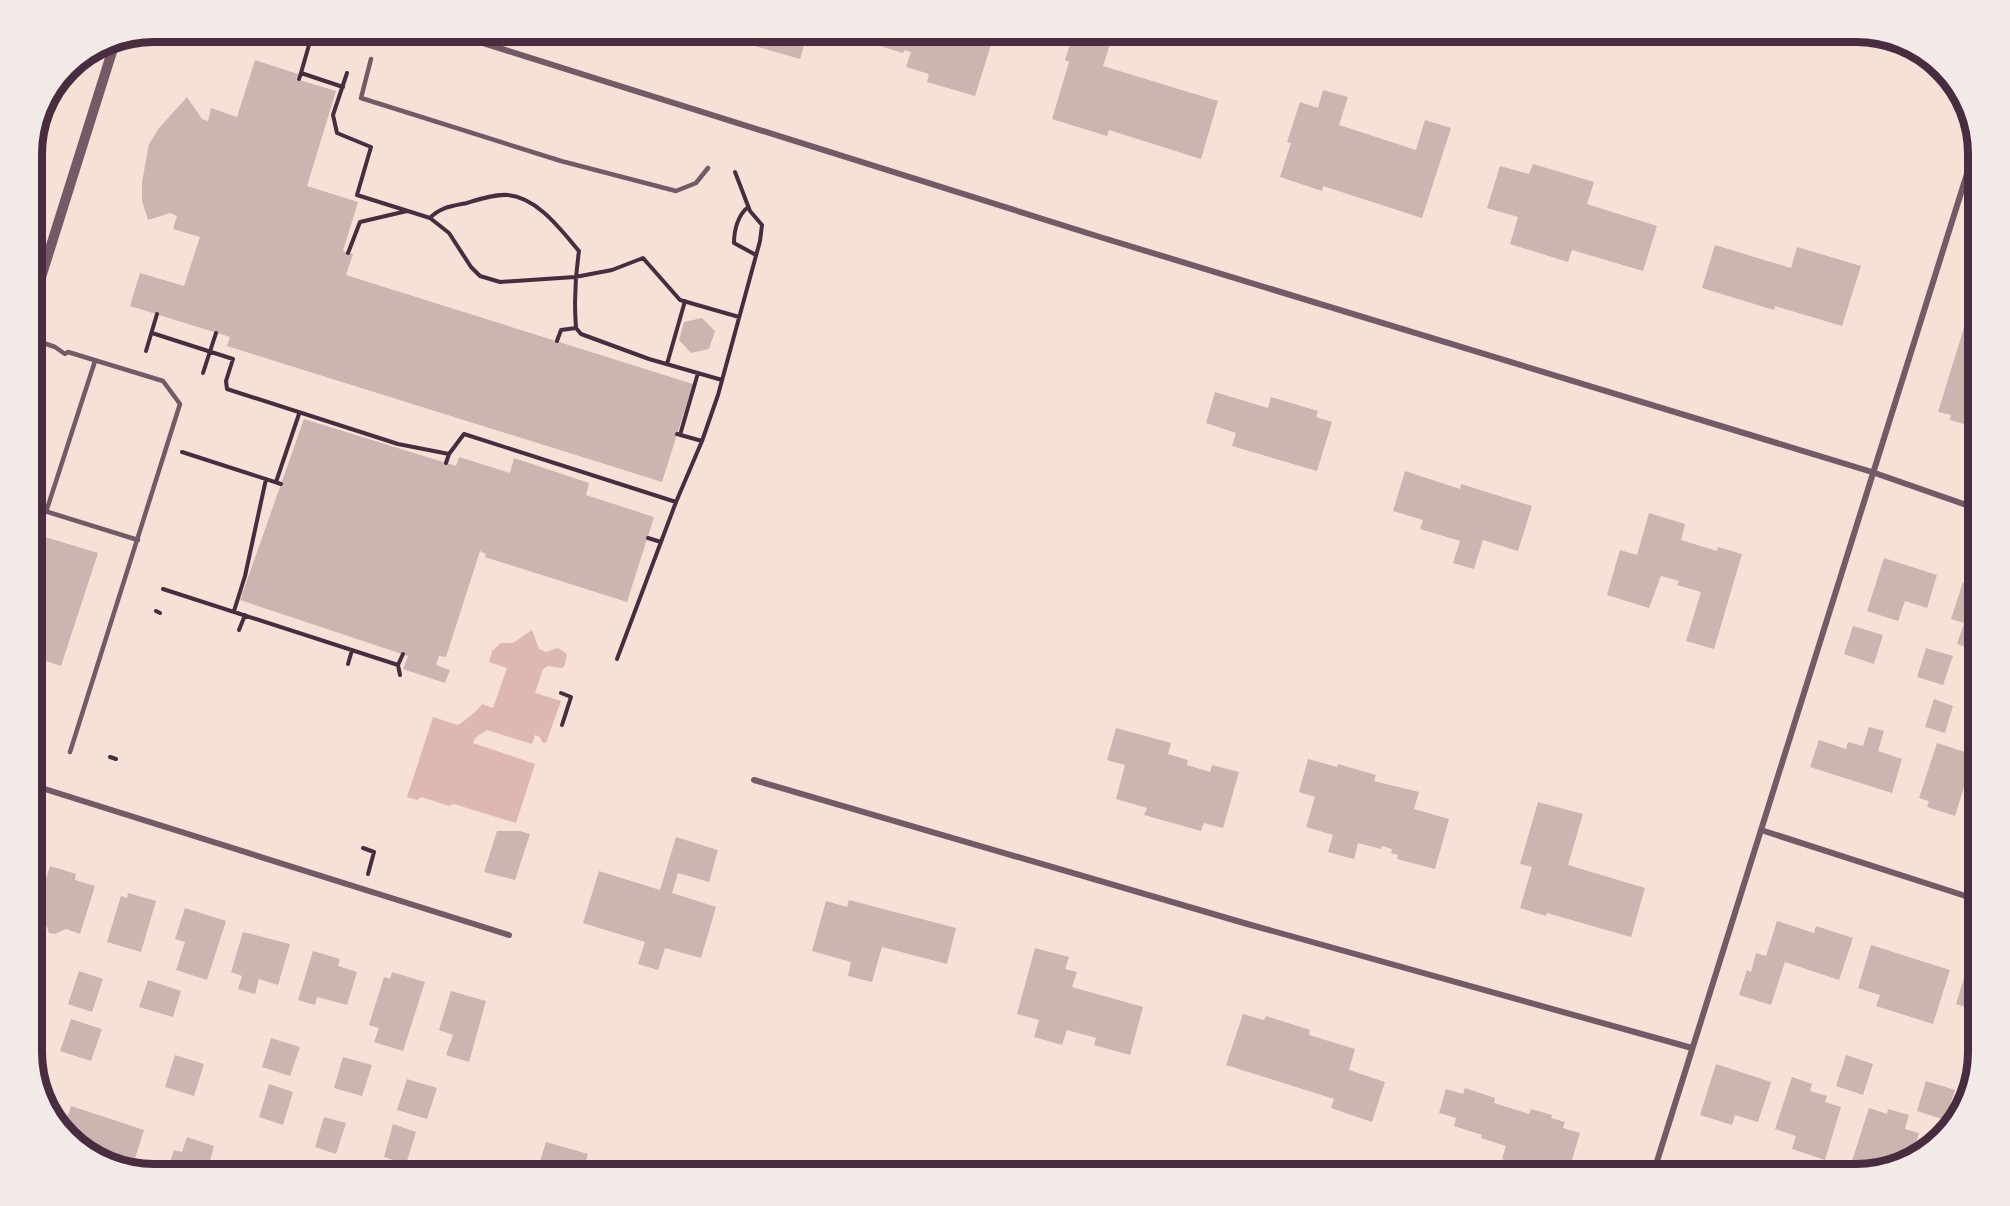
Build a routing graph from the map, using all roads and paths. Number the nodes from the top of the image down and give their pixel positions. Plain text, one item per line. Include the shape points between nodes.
1 (310, 42) edge
2 (480, 42) edge
3 (112, 51) edge
4 (371, 59) dead end
5 (348, 70) dead end
6 (301, 73) junction
7 (299, 79) dead end
8 (343, 87) junction
9 (708, 168) dead end
10 (1968, 170) edge
11 (735, 172) dead end
12 (748, 207) junction
13 (407, 211) junction
14 (430, 219) junction
15 (348, 253) dead end
16 (756, 255) junction
17 (42, 274) edge
18 (575, 277) junction
19 (685, 301) junction
20 (157, 314) dead end
21 (739, 317) junction
22 (576, 328) junction
23 (152, 333) junction
24 (216, 333) dead end
25 (557, 341) dead end
26 (42, 342) edge
27 (146, 351) dead end
28 (210, 351) junction
29 (94, 361) junction
30 (667, 364) junction
31 (203, 373) dead end
32 (698, 373) junction
33 (722, 380) junction
34 (299, 414) junction
35 (702, 441) junction
36 (185, 453) dead end
37 (449, 454) junction
38 (446, 463) dead end
39 (1872, 472) junction
40 (266, 479) junction
41 (676, 502) junction
42 (1968, 505) edge
43 (42, 511) edge
44 (46, 512) junction
45 (648, 538) dead end
46 (138, 540) junction
47 (661, 542) junction
48 (163, 589) dead end
49 (234, 611) junction
50 (245, 615) junction
51 (239, 630) dead end
52 (352, 650) junction
53 (403, 654) dead end
54 (617, 659) dead end
55 (348, 664) dead end
56 (398, 665) junction
57 (400, 675) dead end
58 (561, 693) dead end
59 (562, 725) dead end
60 (70, 752) dead end
61 (110, 758) dead end
62 (116, 759) dead end
63 (754, 780) dead end
64 (42, 788) edge
65 (1761, 830) junction
66 (363, 848) dead end
67 (364, 889) junction
68 (1968, 897) edge
69 (509, 936) dead end
70 (1692, 1048) junction
71 (1656, 1164) edge

1 - 6 path
2 - 39 street via 1100,237
3 - 17 street
4 - 9 lane via 361,98 676,191 696,183
5 - 8 path
6 - 7 path
6 - 8 path
8 - 13 path via 333,115 337,133 370,147 357,195
10 - 39 street
11 - 12 path
12 - 16 path via 762,225
12 - 16 path via 741,212 734,243
13 - 14 path
13 - 15 path via 360,222
14 - 18 path via 449,233 480,276 500,282
14 - 18 path via 438,210 487,198 507,195 526,200 542,210 579,251
16 - 21 path
18 - 19 path via 612,270 643,258
18 - 22 path
19 - 21 path
19 - 30 path
20 - 23 path
21 - 33 path
22 - 25 path via 561,330
22 - 30 path via 581,334
23 - 27 path
23 - 28 path
24 - 28 path
26 - 29 lane via 65,354
28 - 31 path
28 - 34 path via 233,359 227,389
29 - 44 lane
29 - 46 lane via 163,381 180,404
30 - 32 path
32 - 33 path
32 - 35 path via 679,434
33 - 35 path
34 - 37 path via 398,444
34 - 40 path via 279,483
35 - 41 path
36 - 40 path
37 - 38 path
37 - 41 path via 464,434
39 - 42 street
39 - 65 street
40 - 49 path
41 - 47 path
43 - 44 lane
44 - 46 lane
45 - 47 path
46 - 60 lane
47 - 54 path
48 - 49 path
49 - 50 path
50 - 51 path
50 - 52 path
52 - 55 path
52 - 56 path
53 - 56 path
56 - 57 path
58 - 59 path via 571,697
61 - 62 path
63 - 70 street
64 - 67 street
65 - 68 street
65 - 70 street
66 - 67 path via 375,852
67 - 69 street
70 - 71 street

